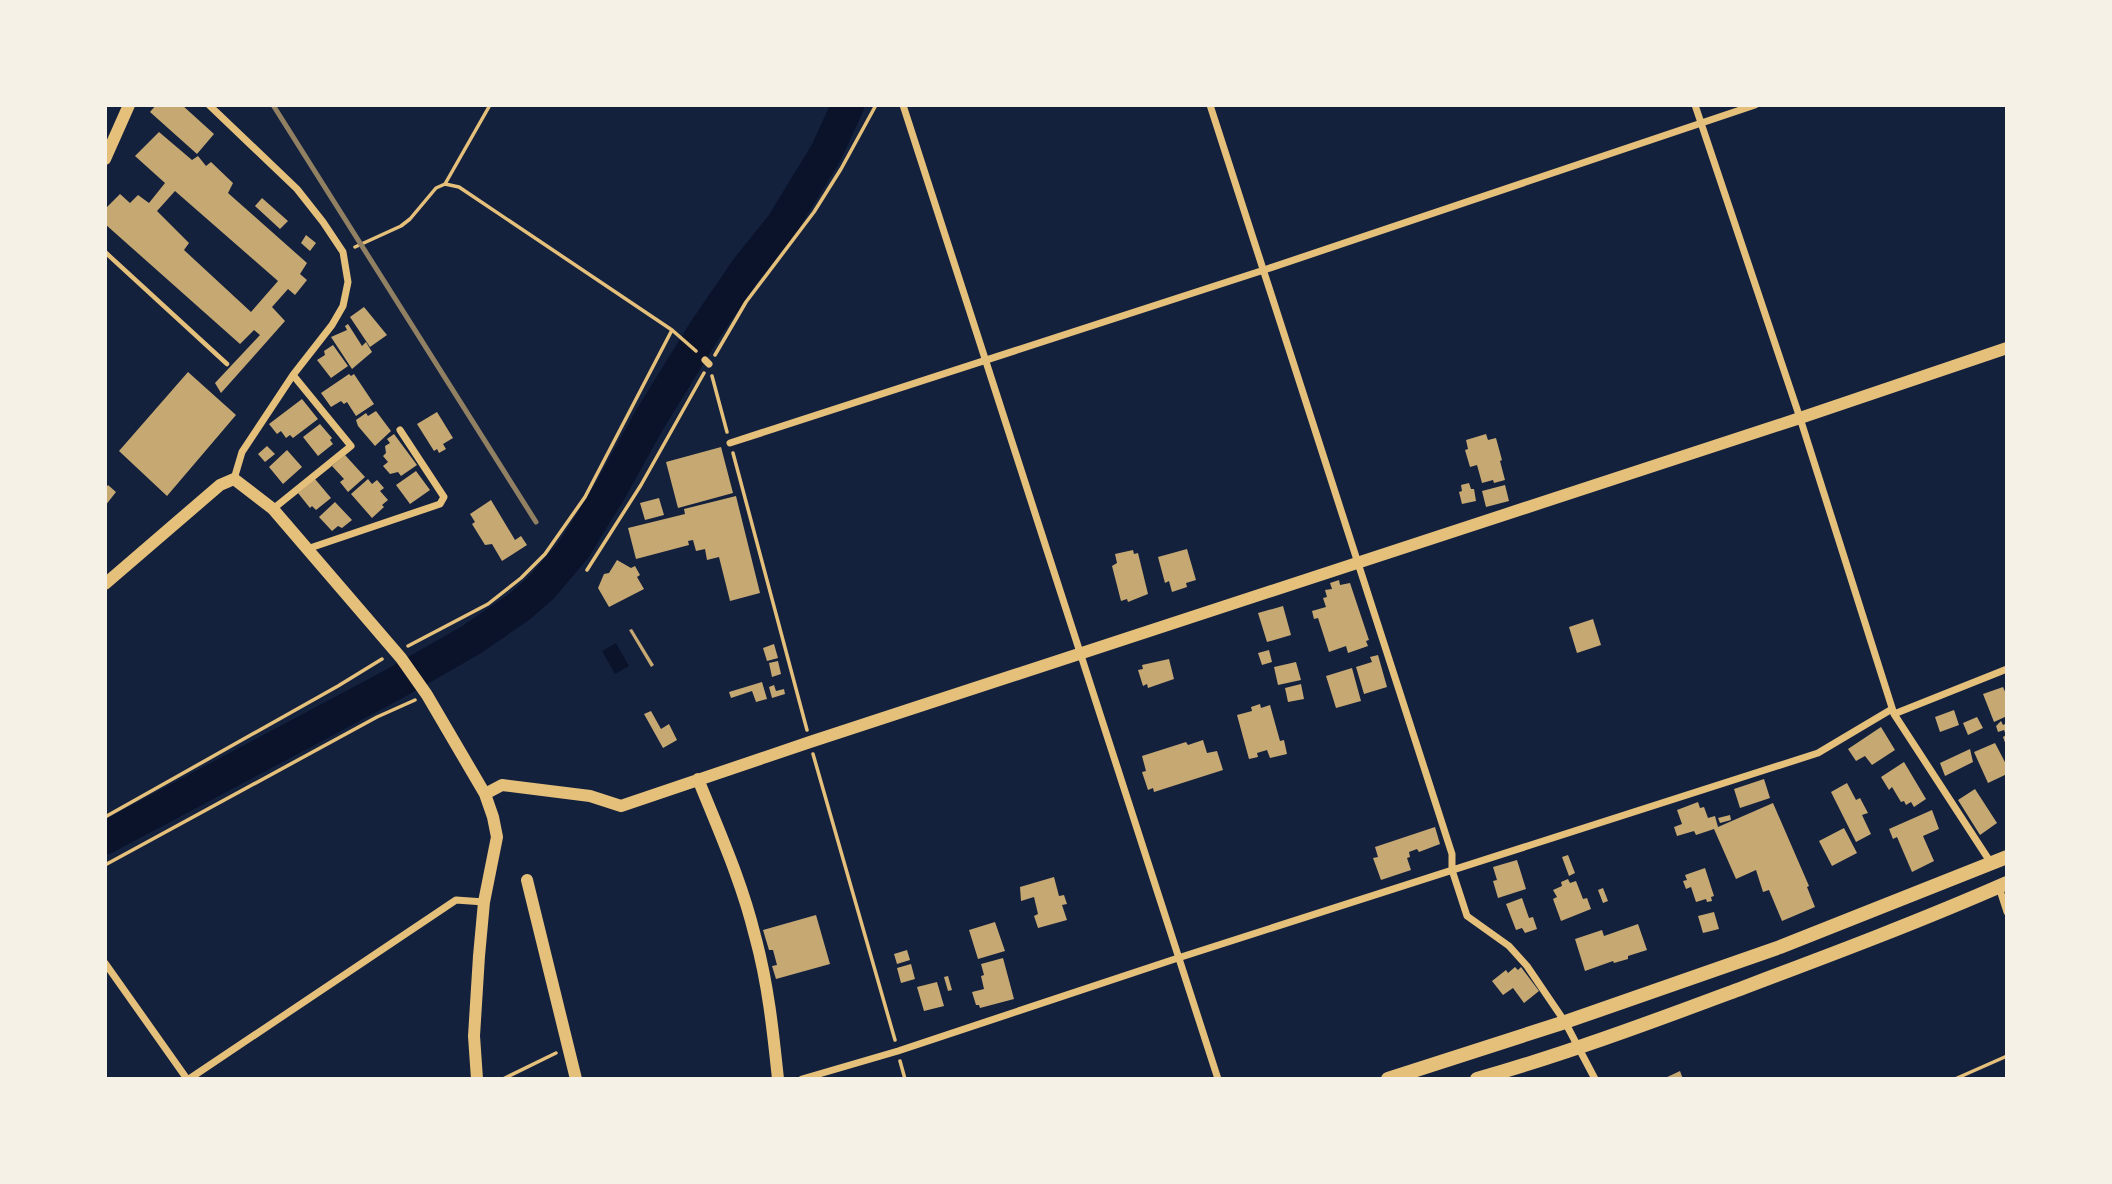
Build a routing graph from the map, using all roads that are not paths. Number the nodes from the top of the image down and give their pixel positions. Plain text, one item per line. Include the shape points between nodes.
1 (129, 105) edge
2 (209, 105) edge
3 (903, 105) edge
4 (1210, 105) edge
5 (1695, 105) edge
6 (1755, 105) edge
7 (1700, 123) junction
8 (105, 159) edge
9 (105, 252) edge
10 (1264, 270) junction
11 (2007, 348) edge
12 (986, 360) junction
13 (227, 364) dead end
14 (293, 374) junction
15 (1800, 418) junction
16 (400, 430) dead end
17 (730, 443) road end
18 (234, 479) junction
19 (272, 509) junction
20 (307, 549) junction
21 (1358, 562) junction
22 (105, 584) edge
23 (1081, 654) junction
24 (2007, 669) edge
25 (1893, 712) junction
26 (698, 779) junction
27 (485, 794) junction
28 (2007, 857) edge
29 (1991, 863) junction
30 (1452, 870) junction
31 (527, 880) dead end
32 (2003, 885) edge
33 (484, 902) junction
34 (2007, 912) edge
35 (1178, 958) junction
36 (105, 963) edge
37 (1565, 1022) junction
38 (1579, 1048) junction
39 (188, 1079) edge
40 (477, 1079) edge
41 (576, 1079) edge
42 (778, 1079) edge
43 (802, 1079) edge
44 (1217, 1079) edge
45 (1388, 1079) edge
46 (1477, 1079) edge
47 (1595, 1079) edge

1 - 8 street
2 - 14 street via 297,189 343,252 348,282 343,306
3 - 12 street
4 - 10 street
5 - 7 street
6 - 7 street
7 - 10 street
7 - 15 street
9 - 13 lane
10 - 12 street
10 - 21 street
11 - 15 street
12 - 17 street
12 - 23 street
14 - 18 street via 242,452
14 - 19 street via 351,446
15 - 21 street
15 - 25 street
16 - 20 street via 444,497 440,504
18 - 19 street
18 - 22 street via 220,485
19 - 20 street
20 - 27 street via 425,693
21 - 23 street
21 - 30 street via 1452,854
23 - 26 street
23 - 35 street
24 - 25 street
25 - 29 street
25 - 30 street via 1818,753
26 - 27 street via 621,806 590,796 502,785
26 - 42 street via 726,845 755,935 767,984
27 - 33 street via 497,837
28 - 29 main road
29 - 37 main road via 1780,947
30 - 35 street
30 - 37 street via 1467,916 1509,946
31 - 41 street
32 - 34 street
32 - 38 main road
33 - 39 street via 456,900
33 - 40 street via 474,1036
35 - 43 street
35 - 44 street
36 - 39 street
37 - 38 street
37 - 45 main road
38 - 46 main road
38 - 47 street

